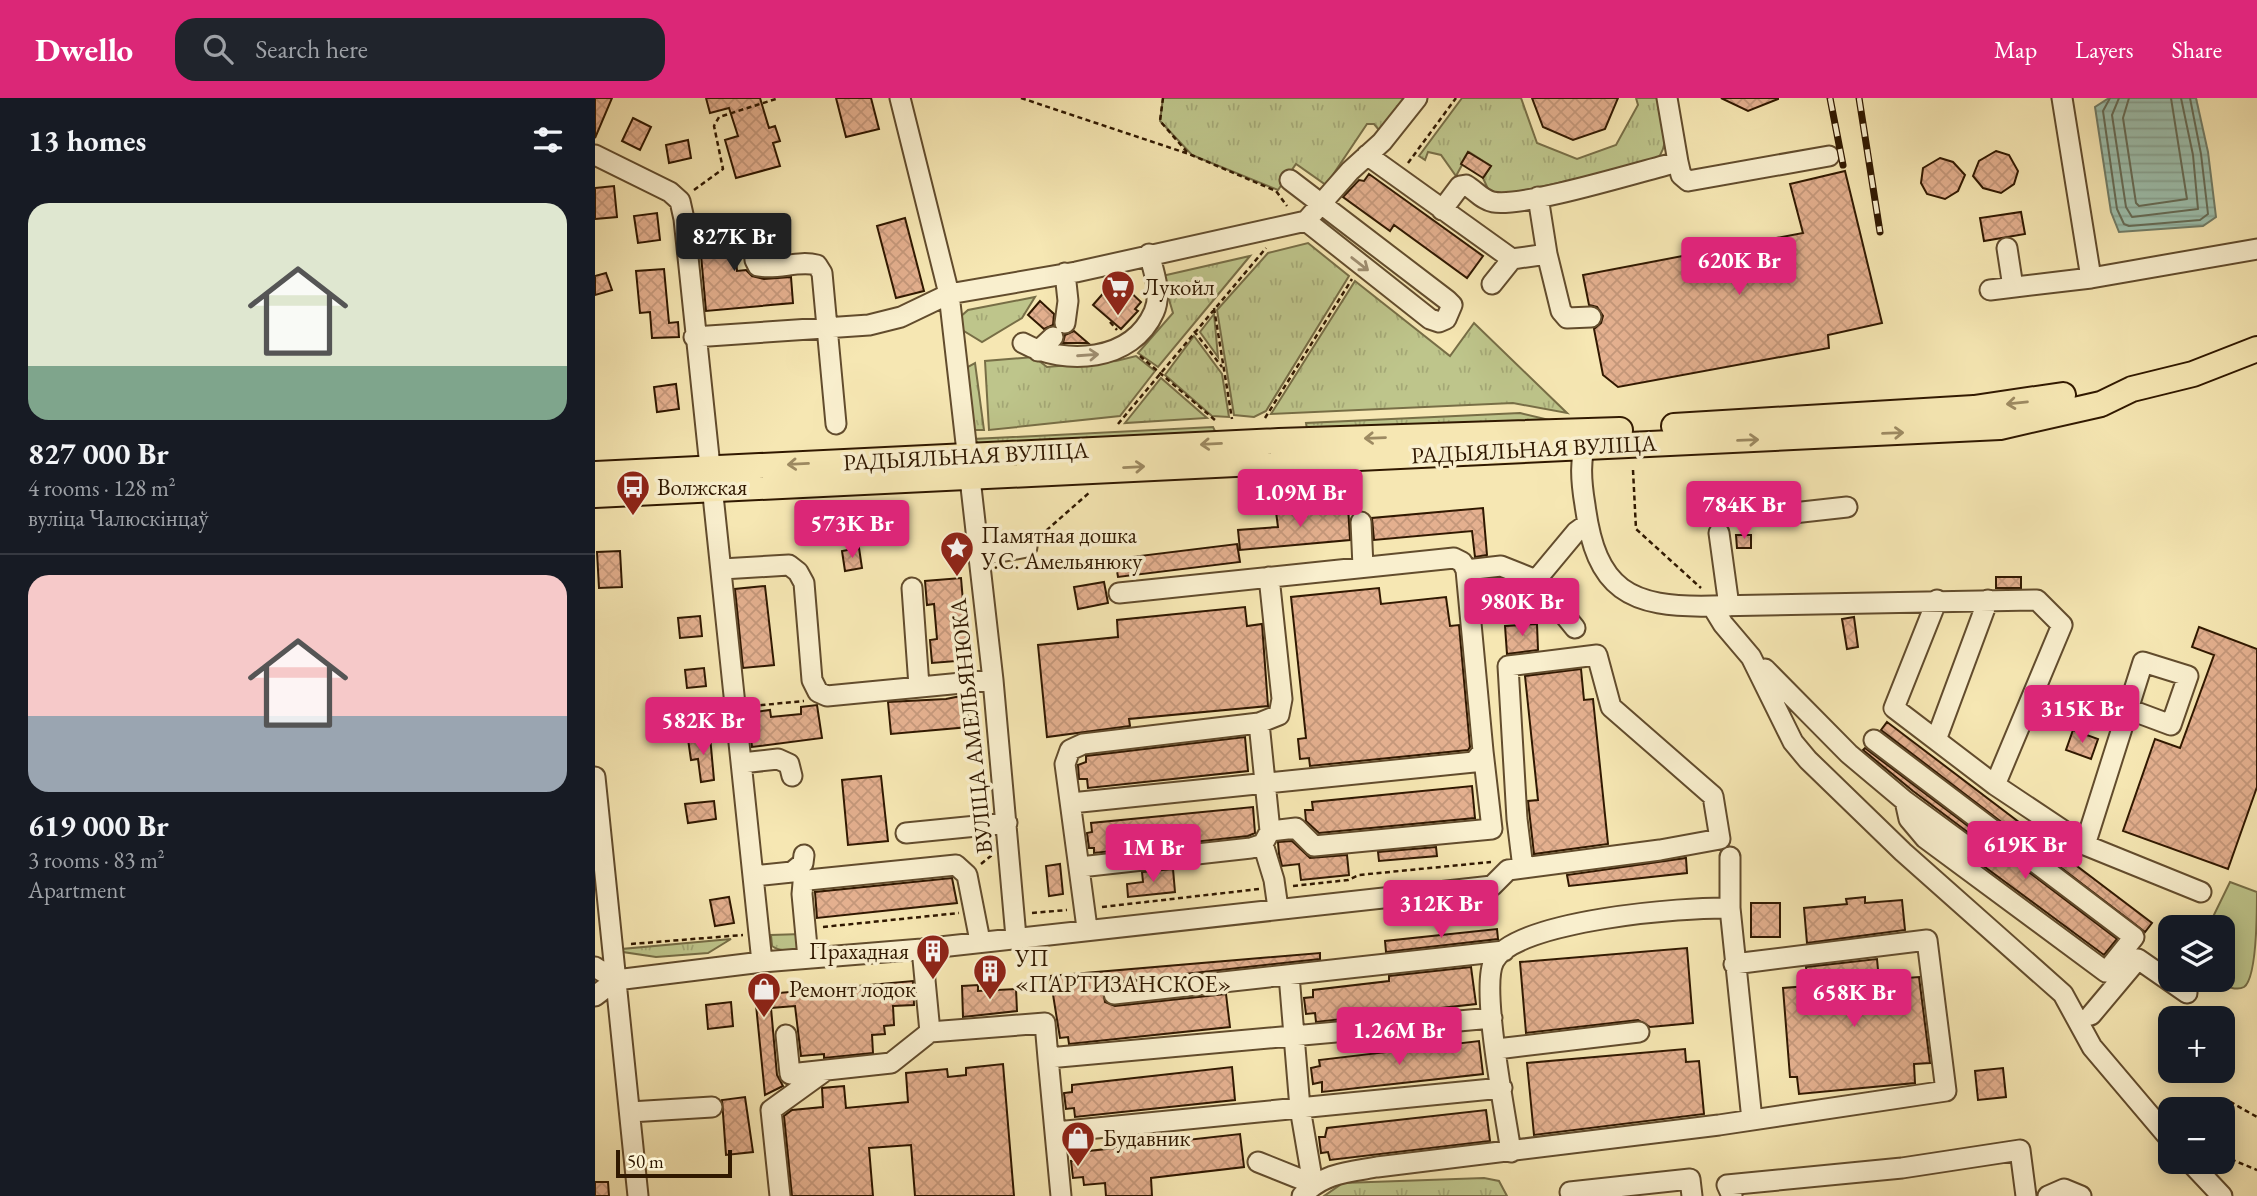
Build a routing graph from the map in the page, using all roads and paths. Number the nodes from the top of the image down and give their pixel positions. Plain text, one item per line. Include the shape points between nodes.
1 (779, 98) edge
2 (899, 98) edge
3 (1021, 98) edge
4 (1163, 98) edge
5 (1417, 98) edge
6 (1456, 98) edge
7 (1667, 98) edge
8 (2062, 98) edge
9 (1189, 154) junction
10 (595, 155) edge
11 (1367, 155) junction
12 (1829, 156) dead end
13 (1678, 162) junction
14 (1397, 178) junction
15 (1290, 180) dead end
16 (1538, 197) junction
17 (680, 201) junction
18 (1323, 205) junction
19 (1442, 210) junction
20 (1302, 222) junction
21 (753, 234) dead end
22 (1268, 246) dead end
23 (2007, 248) dead end
24 (2257, 248) edge
25 (1149, 254) junction
26 (1547, 254) junction
27 (1512, 259) junction
28 (1359, 269) dead end
29 (1065, 273) junction
30 (2091, 278) junction
31 (1493, 284) dead end
32 (2013, 287) junction
33 (1990, 290) dead end
34 (949, 294) junction
35 (1214, 308) junction
36 (1591, 317) dead end
37 (1109, 322) dead end
38 (827, 327) junction
39 (1194, 331) junction
40 (694, 337) junction
41 (1129, 344) junction
42 (2257, 349) edge
43 (1224, 370) junction
44 (1160, 372) junction
45 (1265, 418) dead end
46 (1232, 419) dead end
47 (1215, 420) dead end
48 (836, 424) dead end
49 (1118, 424) dead end
50 (1587, 440) junction
51 (967, 465) junction
52 (1633, 470) dead end
53 (595, 474) edge
54 (712, 479) junction
55 (1091, 491) dead end
56 (595, 495) edge
57 (1847, 508) dead end
58 (1784, 514) dead end
59 (1361, 522) dead end
60 (1587, 524) junction
61 (1719, 533) dead end
62 (1027, 547) joint
63 (978, 556) junction
64 (1363, 567) junction
65 (722, 569) junction
66 (1466, 570) junction
67 (1269, 577) junction
68 (1536, 580) junction
69 (912, 587) dead end
70 (1119, 593) dead end
71 (1937, 600) junction
72 (1988, 600) junction
73 (1722, 602) junction
74 (1575, 628) dead end
75 (1751, 657) junction
76 (993, 680) junction
77 (919, 686) junction
78 (2129, 709) dead end
79 (1259, 723) junction
80 (1874, 740) dead end
81 (1936, 740) junction
82 (1483, 751) junction
83 (742, 763) junction
84 (792, 776) dead end
85 (595, 777) edge
86 (1266, 782) junction
87 (1995, 785) junction
88 (1905, 801) junction
89 (1071, 803) junction
90 (1007, 823) junction
91 (906, 833) dead end
92 (1266, 838) junction
93 (2085, 845) junction
94 (1969, 848) dead end
95 (804, 855) dead end
96 (1730, 857) dead end
97 (1080, 867) junction
98 (1523, 868) junction
99 (753, 876) junction
100 (1306, 880) dead end
101 (1307, 885) dead end
102 (2201, 892) dead end
103 (1278, 908) junction
104 (1730, 908) junction
105 (1087, 928) junction
106 (1016, 937) junction
107 (981, 941) junction
108 (922, 949) junction
109 (1504, 951) junction
110 (808, 958) junction
111 (762, 962) junction
112 (1734, 964) junction
113 (595, 967) edge
114 (1289, 975) junction
115 (616, 980) junction
116 (2187, 993) dead end
117 (1114, 994) dead end
118 (595, 996) edge
119 (2091, 1015) dead end
120 (1492, 1018) junction
121 (930, 1032) junction
122 (1639, 1032) dead end
123 (786, 1035) dead end
124 (1294, 1037) junction
125 (1497, 1049) junction
126 (1048, 1058) junction
127 (827, 1069) junction
128 (1502, 1088) junction
129 (2235, 1105) edge
130 (712, 1107) dead end
131 (1300, 1108) junction
132 (630, 1112) junction
133 (2257, 1118) edge
134 (1752, 1120) junction
135 (2158, 1125) edge
136 (1056, 1132) junction
137 (1511, 1152) junction
138 (2235, 1161) edge
139 (1258, 1162) dead end
140 (2257, 1170) edge
141 (2201, 1174) edge
142 (1307, 1190) edge
143 (1730, 1190) edge
144 (1570, 1192) dead end
145 (638, 1196) edge
146 (780, 1196) edge
147 (1061, 1196) edge
148 (1692, 1196) edge
149 (2026, 1196) edge
150 (2048, 1196) edge
151 (2081, 1196) edge
152 (2222, 1196) edge

1 - 17 path via 719,117 714,126 723,169
2 - 34 street, ВУЛІЦА АМЕЛЬЯНЮКА
3 - 9 path
4 - 9 path via 1160,121
5 - 11 street
6 - 14 path
7 - 13 street
8 - 30 street
9 - 20 path via 1276,191
10 - 17 street
11 - 14 street
11 - 18 street
12 - 13 street via 1688,181
13 - 16 street
14 - 19 street
15 - 18 street
16 - 19 street via 1493,202 1466,185 1460,186
16 - 26 street
17 - 40 street
18 - 20 street
20 -> 18 street via 1430,319 1445,319 1452,305 1447,300
19 - 27 street
20 - 25 street
21 - 38 street via 758,266 817,265 822,273
22 - 35 path
23 - 32 street
24 - 30 street
25 - 29 street
25 - 41 street via 1156,280 1154,313
26 - 27 street
26 - 36 street via 1561,312 1567,318
27 - 31 street
28 - 45 path
29 - 34 street
29 -> 41 street via 1068,312 1059,330 1030,347 1076,356 1104,354
30 - 32 street
32 - 33 street
34 - 38 street via 890,320 854,328
34 - 51 street, ВУЛІЦА АМЕЛЬЯНЮКА
35 - 39 path
35 - 43 path
37 - 41 path
38 - 40 street
38 - 48 street
39 - 43 path
39 - 44 path
40 - 54 street
41 - 44 path
42 - 50 main road, РАДЫЯЛЬНАЯ ВУЛІЦА via 2193,374 2132,389 2101,404 2000,427
43 - 46 path
44 - 47 path
44 - 49 path
50 - 51 main road, РАДЫЯЛЬНАЯ ВУЛІЦА
50 - 60 street via 1582,486
51 - 54 main road, РАДЫЯЛЬНАЯ ВУЛІЦА
51 - 63 street, ВУЛІЦА АМЕЛЬЯНЮКА
52 - 73 path via 1636,529
53 - 54 main road, РАДЫЯЛЬНАЯ ВУЛІЦА
54 - 56 main road, РАДЫЯЛЬНАЯ ВУЛІЦА
54 - 65 street
55 - 62 path
57 - 58 street
59 - 64 street
60 - 68 street
60 - 73 street via 1603,570 1618,587 1664,606
61 - 73 street
62 - 63 street
63 - 76 street, ВУЛІЦА АМЕЛЬЯНЮКА
64 - 66 street via 1454,558
64 - 67 street
65 - 77 street via 789,565 798,572 804,583 812,680 818,692 827,696
65 - 83 street
66 - 68 street via 1501,566
66 - 82 street
67 - 70 street
67 - 79 street via 1283,699 1279,715
68 - 74 street
69 - 77 street
71 - 72 street
71 - 73 street
71 - 81 street via 1894,708
72 - 81 street
72 - 87 street via 2037,600 2062,625
73 - 75 street via 1723,624
75 - 88 street via 1823,730
75 - 135 street via 1793,742 1808,760 1903,852 2063,994 2092,1047
76 - 77 street
76 - 90 street, ВУЛІЦА АМЕЛЬЯНЮКА
78 - 93 street
79 - 86 street
79 - 89 street via 1083,744 1070,750 1066,764
80 - 88 street via 2134,937 2106,972 1925,838 1909,820
81 - 87 street
82 - 86 street via 1474,762
82 - 92 street via 1492,829 1314,846 1296,828
83 - 84 street via 778,759 789,764
83 - 99 street
85 - 115 street
86 - 89 street
86 - 92 street
87 - 93 street
88 - 94 street
89 - 97 street
90 - 91 street
90 - 106 street, ВУЛІЦА АМЕЛЬЯНЮКА
92 - 97 street via 1251,848
92 - 103 street
93 - 102 street
95 - 99 street via 803,863 792,872
96 - 104 street
97 - 105 street
98 - 98 street via 1720,839 1713,796 1611,708 1597,656 1508,666
98 - 103 street via 1508,870 1492,886
99 - 111 street
100 - 101 path
103 - 105 street
104 - 109 street via 1603,918 1547,930
104 - 112 street
105 - 106 street
106 - 107 street
107 - 108 street
107 - 110 street via 968,875 956,865 803,883
108 - 110 street
108 - 121 street
109 - 114 street
109 - 120 street via 1494,961 1491,974
110 - 111 street
111 - 115 street
112 - 134 street
112 - 134 street via 1927,940 1946,1091
113 - 115 street
114 - 117 street
114 - 124 street
115 - 118 street
115 - 132 street
116 - 119 street via 2138,959
120 - 124 street
120 - 125 street
121 - 126 street via 1045,1023
121 - 127 street via 891,1063
122 - 125 street
123 - 127 street via 790,1074
124 - 126 street
124 - 131 street
125 - 128 street
126 - 136 street
127 - 146 street via 771,1110
128 - 131 street
128 - 137 street
129 - 133 path
130 - 132 street
131 - 136 street
131 - 142 street
132 - 145 street
134 - 137 street
136 - 147 street
137 - 142 street via 1329,1175
138 - 140 path
139 - 142 street
141 - 152 street
143 - 149 street via 2020,1150
144 - 148 street via 1690,1179
150 - 151 street via 2064,1189

